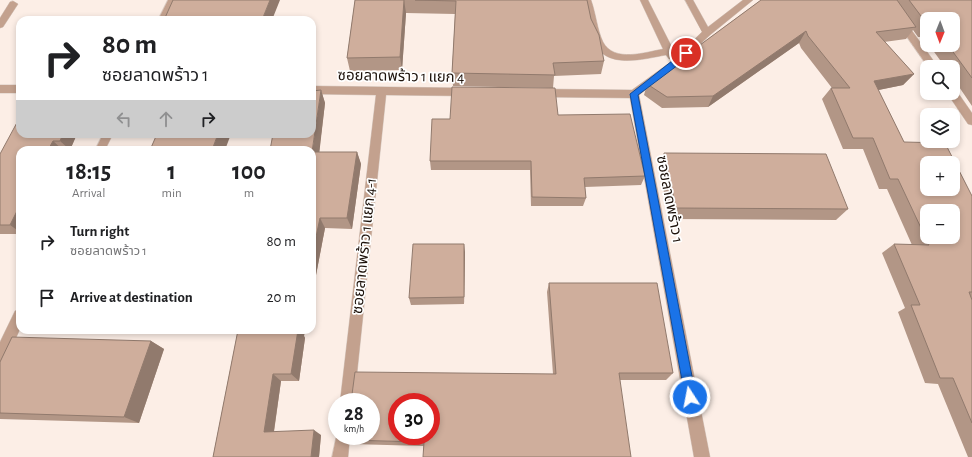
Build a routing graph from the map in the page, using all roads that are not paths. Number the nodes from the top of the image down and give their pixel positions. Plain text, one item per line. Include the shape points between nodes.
1 (172, 0) edge
2 (587, 0) edge
3 (644, 0) edge
4 (689, 0) edge
5 (749, 0) edge
6 (885, 0) edge
7 (13, 4) dead end
8 (165, 16) edge
9 (0, 25) edge
10 (707, 33) junction
11 (669, 51) junction
12 (928, 60) edge
13 (675, 63) junction
14 (0, 89) edge
15 (16, 89) edge
16 (316, 90) edge
17 (381, 91) junction
18 (476, 92) edge
19 (531, 93) edge
20 (634, 94) junction
21 (957, 100) edge
22 (972, 121) edge
23 (16, 323) edge
24 (0, 356) edge
25 (348, 393) edge
26 (342, 445) edge
27 (340, 457) edge
28 (702, 457) edge

1 - 8 street
2 - 11 street via 600,45 606,53 616,58
3 - 11 street
4 - 10 street
5 - 10 street
6 - 12 street
7 - 9 street
10 - 13 street
11 - 13 street
13 - 20 street
14 - 15 street
16 - 17 street, ซอยลาดพร้าว 1 แยก 4
17 - 18 street, ซอยลาดพร้าว 1 แยก 4
17 - 25 street, ซอยลาดพร้าว 1 แยก 4-1
19 - 20 street
20 - 28 street, ซอยลาดพร้าว 1
21 - 22 street
23 - 24 street
26 - 27 street

